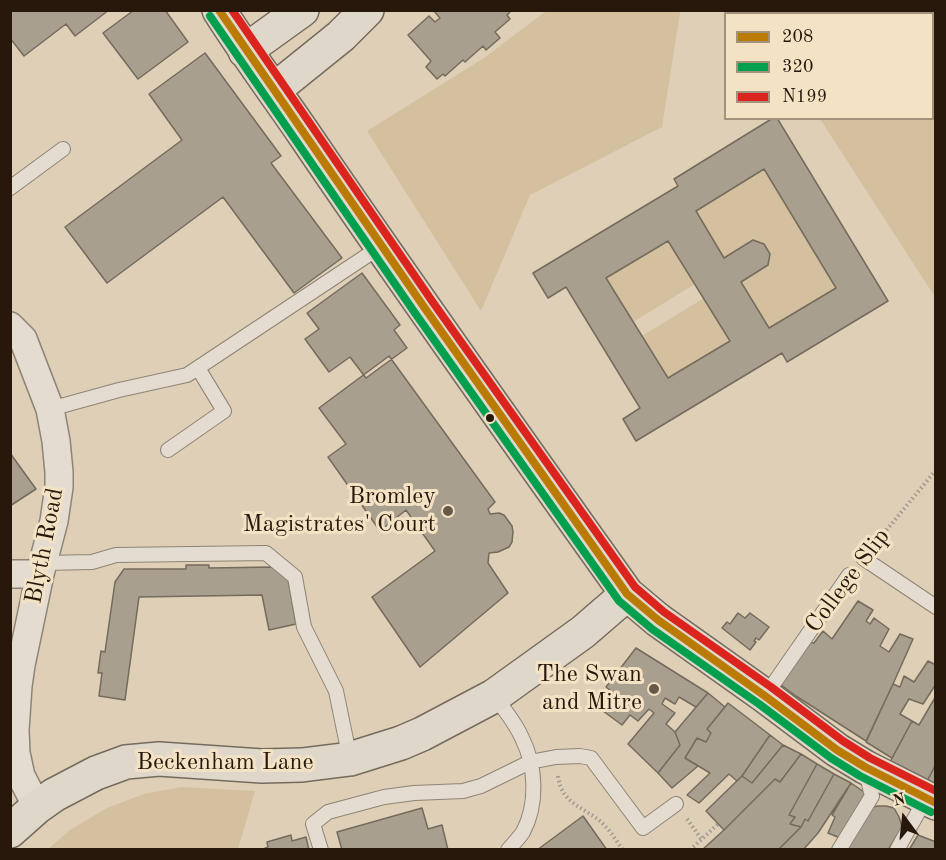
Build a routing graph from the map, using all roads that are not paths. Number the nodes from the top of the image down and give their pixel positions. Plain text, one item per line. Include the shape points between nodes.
1 (219, 10) edge
2 (302, 10) edge
3 (367, 10) edge
4 (245, 51) junction
5 (274, 90) junction
6 (63, 149) dead end
7 (10, 188) edge
8 (380, 247) junction
9 (10, 326) edge
10 (198, 368) junction
11 (50, 409) junction
12 (168, 450) dead end
13 (863, 558) road end
14 (42, 569) junction
15 (10, 574) edge
16 (849, 574) dead end
17 (627, 594) junction
18 (936, 607) edge
19 (494, 696) junction
20 (765, 696) junction
21 (350, 759) junction
22 (530, 762) junction
23 (865, 767) junction
24 (931, 800) edge
25 (676, 804) road end
26 (37, 807) junction
27 (10, 831) edge
28 (321, 849) edge
29 (508, 849) edge
30 (839, 849) edge
31 (897, 849) edge

1 - 4 main road
2 - 4 main road
3 - 5 main road
4 - 5 main road
5 - 8 main road
6 - 7 lane
8 - 10 lane
8 - 17 main road
9 - 11 street, Blyth Road via 23,339
10 - 11 lane via 187,375
10 - 12 lane via 225,411
11 - 14 street, Blyth Road via 59,487
13 - 18 lane
14 - 15 street
14 - 21 lane via 116,555 267,553 295,577 304,627 336,691
14 - 26 street, Blyth Road via 21,664 15,730 21,776
16 - 20 lane, College Slip
17 - 19 main road, Beckenham Lane via 583,632
17 - 20 main road
19 - 21 main road, Beckenham Lane via 412,738
19 - 22 lane via 522,736
20 - 23 main road
21 - 26 main road, Beckenham Lane via 282,766 134,761 96,773
22 - 25 lane via 591,758 643,828
22 - 28 lane via 463,791 384,797 328,812 313,824
22 - 29 lane via 532,804 522,833
23 - 24 main road
23 - 30 lane via 872,796
24 - 31 lane
26 - 27 main road, Beckenham Lane

